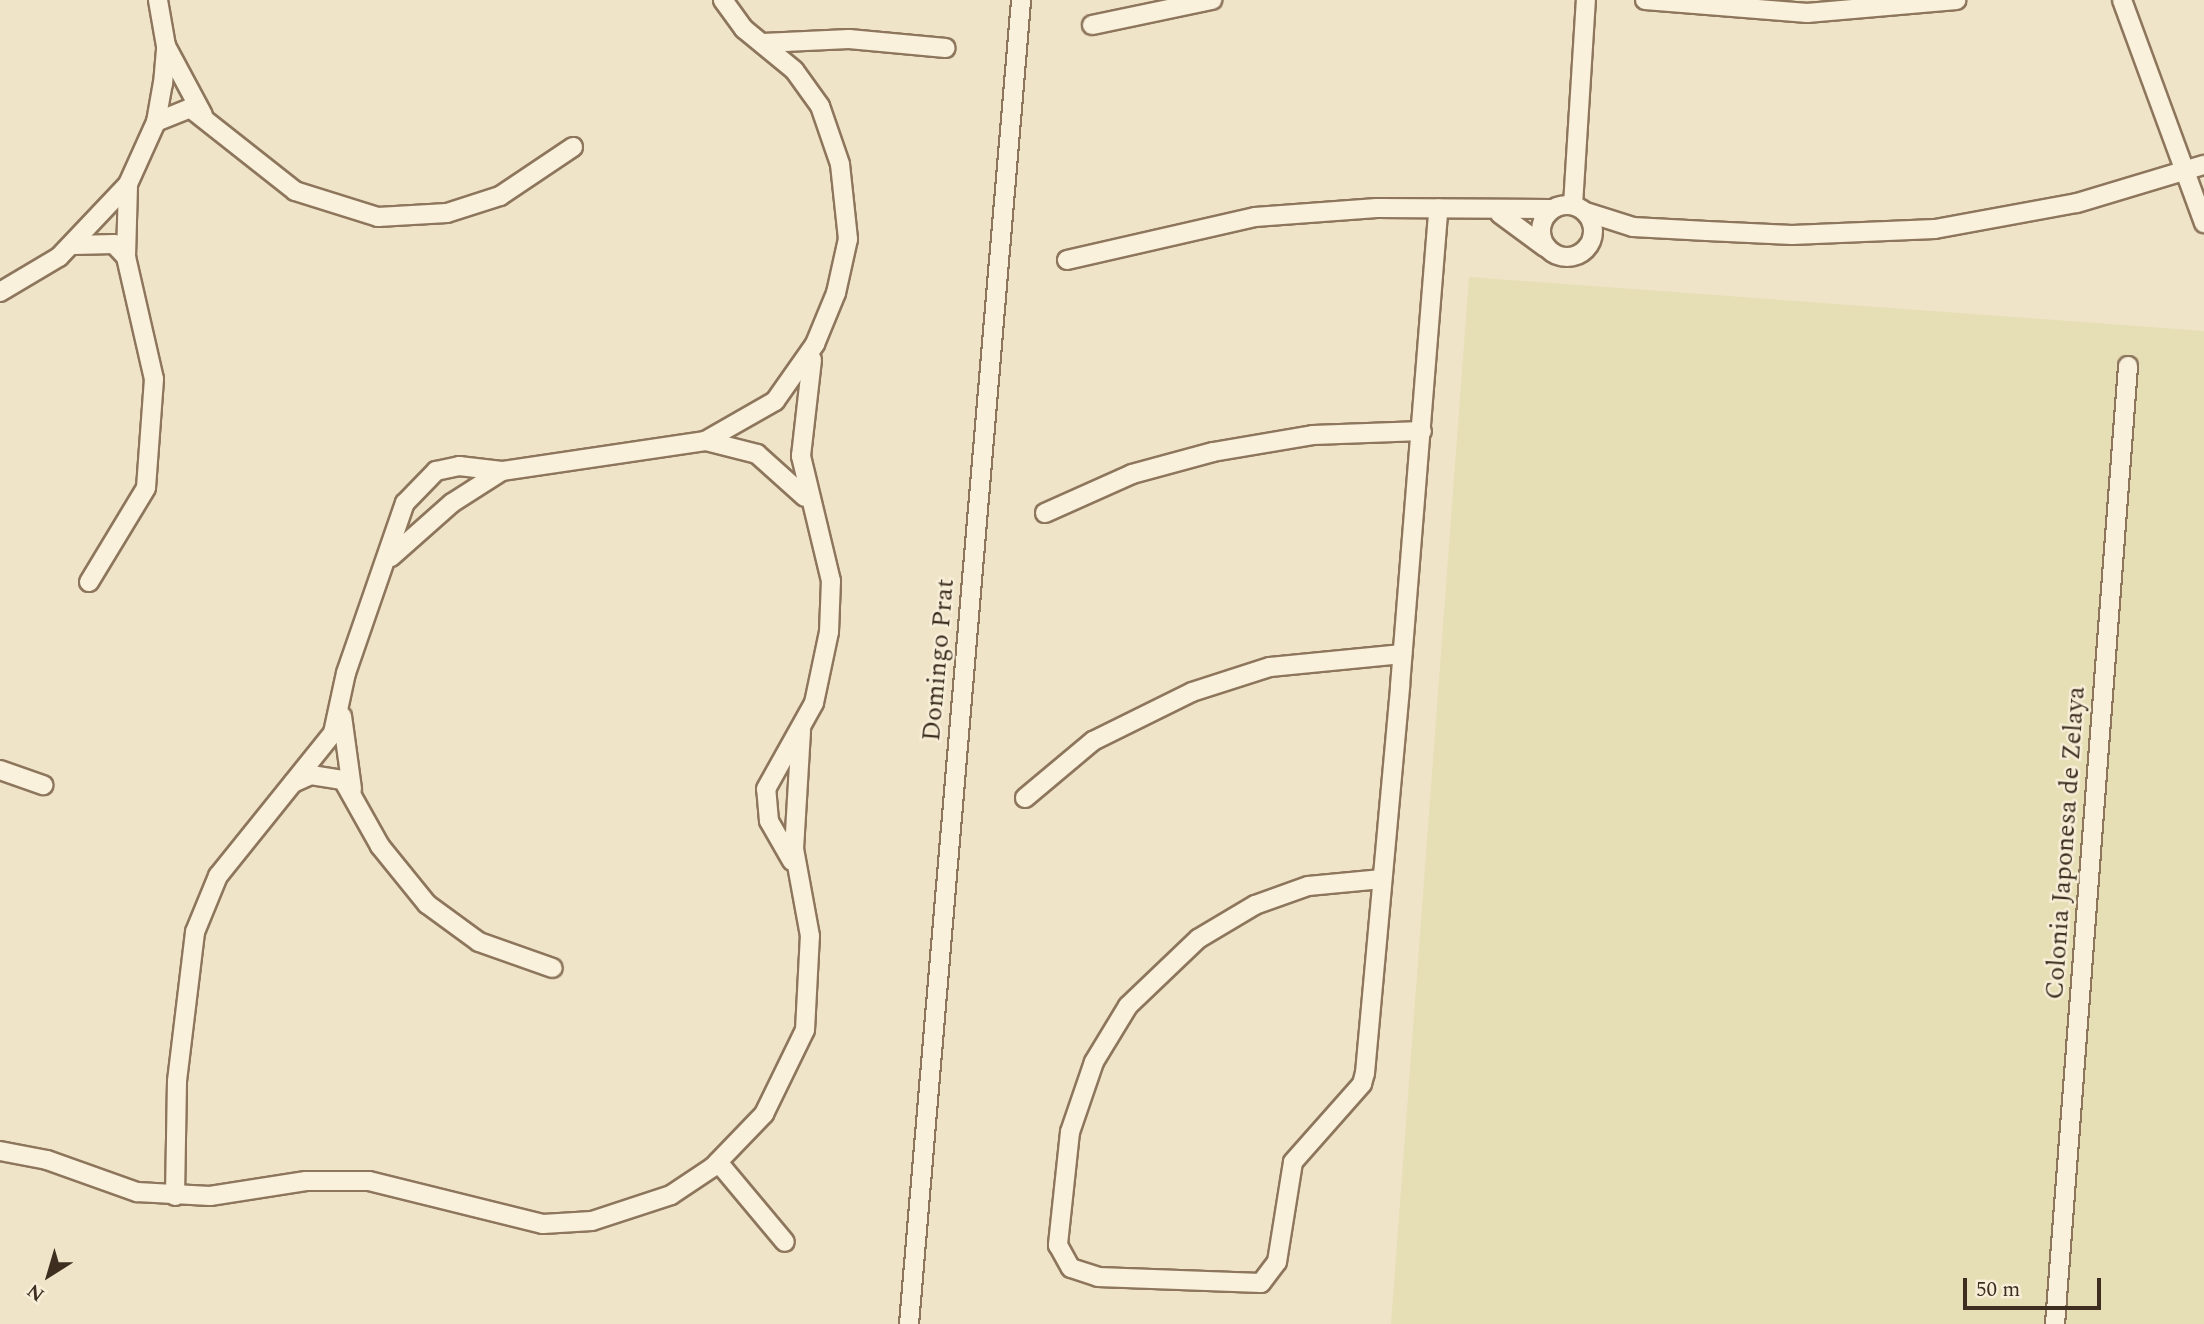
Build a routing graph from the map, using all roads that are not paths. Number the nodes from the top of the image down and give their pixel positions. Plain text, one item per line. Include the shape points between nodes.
1 (158, 0) edge
2 (723, 0) edge
3 (1021, 0) edge
4 (1212, 0) edge
5 (1586, 0) edge
6 (1645, 0) edge
7 (1956, 0) edge
8 (2122, 0) edge
9 (1092, 25) dead end
10 (822, 40) junction
11 (764, 43) junction
12 (166, 46) junction
13 (946, 48) dead end
14 (794, 70) junction
15 (203, 115) junction
16 (156, 122) junction
17 (573, 147) dead end
18 (2204, 165) edge
19 (2181, 173) junction
20 (128, 184) junction
21 (1438, 209) junction
22 (1551, 209) junction
23 (1579, 209) junction
24 (1497, 213) junction
25 (2204, 223) edge
26 (1633, 227) junction
27 (74, 245) junction
28 (1588, 247) junction
29 (1548, 249) junction
30 (126, 257) junction
31 (1067, 260) dead end
32 (0, 292) edge
33 (815, 344) junction
34 (2128, 366) dead end
35 (775, 401) junction
36 (748, 419) junction
37 (803, 420) junction
38 (1422, 431) junction
39 (705, 441) junction
40 (746, 448) junction
41 (801, 449) junction
42 (769, 462) junction
43 (452, 468) junction
44 (502, 471) junction
45 (465, 494) junction
46 (808, 500) junction
47 (405, 503) junction
48 (1045, 513) dead end
49 (425, 525) junction
50 (391, 557) junction
51 (89, 582) dead end
52 (1402, 654) junction
53 (341, 710) junction
54 (801, 730) junction
55 (0, 770) edge
56 (290, 784) junction
57 (43, 785) dead end
58 (352, 789) junction
59 (1025, 798) dead end
60 (1382, 879) junction
61 (802, 880) junction
62 (553, 968) dead end
63 (0, 1151) edge
64 (718, 1162) junction
65 (175, 1196) junction
66 (785, 1242) dead end
67 (909, 1324) edge
68 (2055, 1324) edge

1 - 12 street
2 - 11 street
3 - 67 street, Domingo Prat
4 - 9 street
5 - 23 street
6 - 7 street via 1807,13
8 - 19 street
10 - 11 street
10 - 13 street
10 - 14 street
11 - 14 street
12 - 15 street
12 - 16 street
14 - 33 street via 831,133 849,202 836,293
15 - 16 street via 190,108
15 - 17 street via 242,154 295,191 377,217 446,213 500,196
16 - 20 street
18 - 19 street
19 - 25 street
19 - 26 street via 2077,203 1935,229 1792,235
20 - 27 street
20 - 30 street
21 - 24 street
21 - 31 street via 1255,217
21 - 38 street
22 - 23 street
22 - 24 street
22 - 29 street via 1540,228
23 - 26 street
23 - 28 street via 1593,225
24 - 29 street
26 - 28 street
27 - 30 street via 114,244
27 - 32 street via 33,277
28 - 29 street via 1568,257
30 - 51 street via 154,379 152,451 134,514
33 - 35 street
33 - 37 street
34 - 68 street, Colonia Japonesa de Zelaya
35 - 36 street
35 - 37 street
36 - 39 street
36 - 40 street
37 - 41 street
38 - 48 street via 1313,436 1213,452 1132,474
38 - 52 street
39 - 40 street
39 - 44 street
40 - 42 street
41 - 42 street
41 - 46 street
42 - 46 street
43 - 44 street
43 - 45 street
43 - 47 street via 436,471
44 - 45 street
45 - 49 street
46 - 54 street via 831,582 825,663
47 - 49 street via 407,516
47 - 50 street
49 - 50 street
50 - 53 street via 357,636
52 - 59 street via 1270,667 1192,692 1093,741
52 - 60 street
53 - 56 street via 318,757
53 - 58 street
54 - 61 street via 794,849
54 - 61 street via 769,778 766,807
55 - 57 street
56 - 58 street via 325,775
56 - 65 street via 218,876 195,932 177,1081
58 - 62 street via 380,846 427,904 479,942
60 - 60 street via 1308,886 1255,905 1198,939 1128,1006 1094,1062 1070,1132 1058,1245 1072,1268 1098,1277 1239,1286 1268,1277 1277,1262 1293,1162 1306,1141 1350,1102 1365,1073
61 - 64 street via 813,980 805,1030 777,1094
63 - 65 street via 47,1160 137,1192
64 - 65 street via 671,1195 618,1214 567,1223 514,1221 369,1181
64 - 66 street

